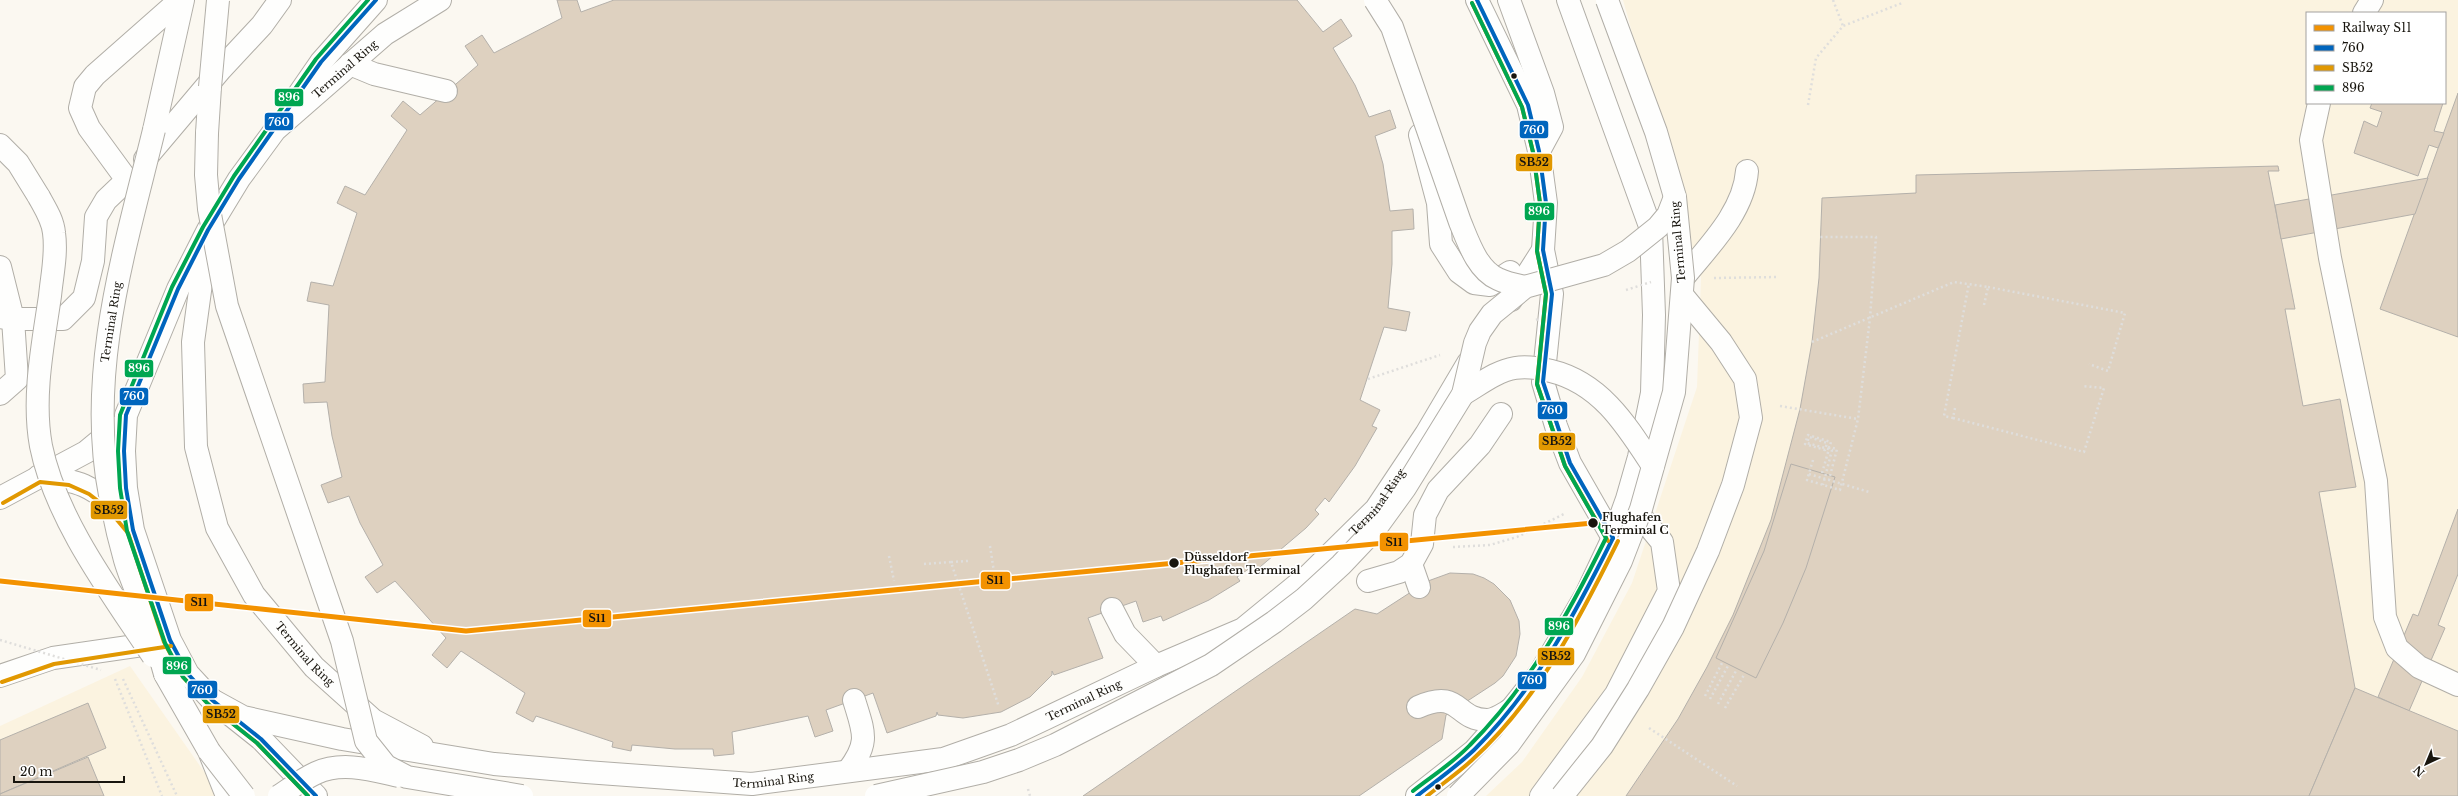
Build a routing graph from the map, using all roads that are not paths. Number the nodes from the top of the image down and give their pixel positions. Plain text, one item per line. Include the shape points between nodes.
1 (180, 0) edge
2 (183, 0) edge
3 (218, 0) edge
4 (280, 0) edge
5 (376, 0) edge
6 (415, 0) edge
7 (440, 0) edge
8 (1371, 0) edge
9 (1375, 0) edge
10 (1476, 0) edge
11 (1509, 0) edge
12 (1568, 0) edge
13 (1607, 0) edge
14 (2372, 0) edge
15 (2365, 12) edge
16 (385, 34) junction
17 (350, 64) junction
18 (446, 91) dead end
19 (2319, 104) edge
20 (275, 130) junction
21 (0, 145) edge
22 (1539, 151) junction
23 (1747, 171) dead end
24 (127, 180) junction
25 (1675, 197) junction
26 (208, 230) junction
27 (1543, 250) junction
28 (0, 267) edge
29 (1683, 286) junction
30 (1525, 287) junction
31 (7, 318) edge
32 (0, 394) edge
33 (1463, 394) junction
34 (1501, 414) dead end
35 (126, 415) junction
36 (1653, 466) junction
37 (39, 476) junction
38 (0, 498) edge
39 (1627, 499) junction
40 (133, 530) junction
41 (1614, 538) junction
42 (1411, 564) junction
43 (1368, 581) dead end
44 (1418, 587) dead end
45 (1112, 609) dead end
46 (170, 640) junction
47 (1156, 666) junction
48 (165, 674) junction
49 (188, 674) junction
50 (0, 676) edge
51 (2458, 685) edge
52 (212, 700) junction
53 (854, 700) dead end
54 (1418, 707) dead end
55 (1512, 708) junction
56 (209, 752) junction
57 (437, 755) junction
58 (848, 771) junction
59 (407, 777) junction
60 (227, 796) edge
61 (240, 796) edge
62 (244, 796) edge
63 (279, 796) edge
64 (316, 796) edge
65 (522, 796) edge
66 (876, 796) edge
67 (1417, 796) edge
68 (1458, 796) edge
69 (1541, 796) edge
70 (1562, 796) edge

1 - 24 street via 95,75 85,87 80,108 89,128
2 - 48 street, Terminal Ring, bridge via 168,73 118,277 103,378 103,447 110,495 125,561 153,631
3 - 59 street, bridge via 206,175 209,209 227,306 342,641 366,741 386,766
4 - 24 street via 262,25 221,69
5 - 20 street via 321,62
6 - 16 street
7 - 16 street, Terminal Ring
8 - 27 street via 1421,138 1438,203 1441,244 1459,272 1474,283 1490,285
9 - 30 street, bridge via 1392,27 1473,252 1496,278
10 - 22 street, Terminal Ring via 1528,104
11 - 22 street via 1543,93 1552,127
12 - 39 street via 1650,229 1654,315 1652,393 1639,457
13 - 25 street, Terminal Ring, bridge via 1656,132
14 - 15 street
16 - 17 street, Terminal Ring
17 - 18 street via 374,74
17 - 20 street, Terminal Ring
19 - 51 street via 2311,140 2330,258 2376,481 2384,617 2397,648 2419,667
20 - 26 street, Terminal Ring via 239,179
21 - 48 street, bridge via 18,163 48,213 54,232 54,259 38,398 41,446 58,500 83,550
22 - 27 street, Terminal Ring via 1546,203
23 - 29 street via 1746,185 1734,211
24 - 31 street via 106,200 96,217 93,261 84,298 63,319
25 - 29 street, Terminal Ring, bridge
25 - 30 street, bridge via 1668,215 1658,227 1628,252 1604,265
26 - 35 street, Terminal Ring via 178,289
26 - 57 street, Terminal Ring via 193,342 196,447 217,528 254,595 314,668 373,720
27 - 41 street, Terminal Ring via 1552,294 1544,382 1556,426 1570,463
27 - 47 street, Terminal Ring via 1478,347 1426,434 1376,509 1309,575 1243,628
28 - 31 street
29 - 36 street, Terminal Ring, bridge via 1674,392
29 - 70 street, bridge via 1745,379 1751,418 1733,485 1708,551 1673,627 1602,746
30 - 33 street, bridge via 1492,314 1480,331
31 - 32 street via 17,379
33 - 36 street, bridge via 1498,374 1515,368 1536,368 1580,381 1625,422
33 - 66 street, bridge via 1405,488 1376,528 1304,599 1255,635 1198,672 1019,760 983,772
34 - 42 street via 1480,445 1438,490 1425,515 1422,544
35 - 37 street via 113,431 86,452
35 - 40 street, Terminal Ring via 126,488
36 - 68 street, Terminal Ring, bridge via 1641,510 1621,561 1574,654 1509,744
37 - 38 street
37 - 40 street via 71,479 92,488 111,504
39 - 41 street
39 - 69 street via 1662,542 1669,591 1616,694
40 - 46 street, Terminal Ring
41 - 55 street via 1586,595 1540,673
42 - 43 street via 1399,572
42 - 44 street
45 - 47 street via 1125,634
46 - 49 street, Terminal Ring
46 - 50 street via 52,658
47 - 58 street, Terminal Ring via 1011,735 943,759
48 - 56 street, Terminal Ring
49 - 52 street, Terminal Ring
49 - 61 street, Terminal Ring
52 - 57 street, Terminal Ring via 243,717
52 - 64 street, Terminal Ring via 261,739
53 - 58 street via 864,733 861,754
54 - 55 street via 1434,700 1449,700 1475,718 1487,720 1495,719
55 - 67 street via 1474,751
56 - 60 street
56 - 62 street, Terminal Ring, bridge
57 - 58 street, Terminal Ring via 494,764 752,784
59 - 63 street, bridge via 348,767 332,768 316,773
59 - 65 street, bridge

